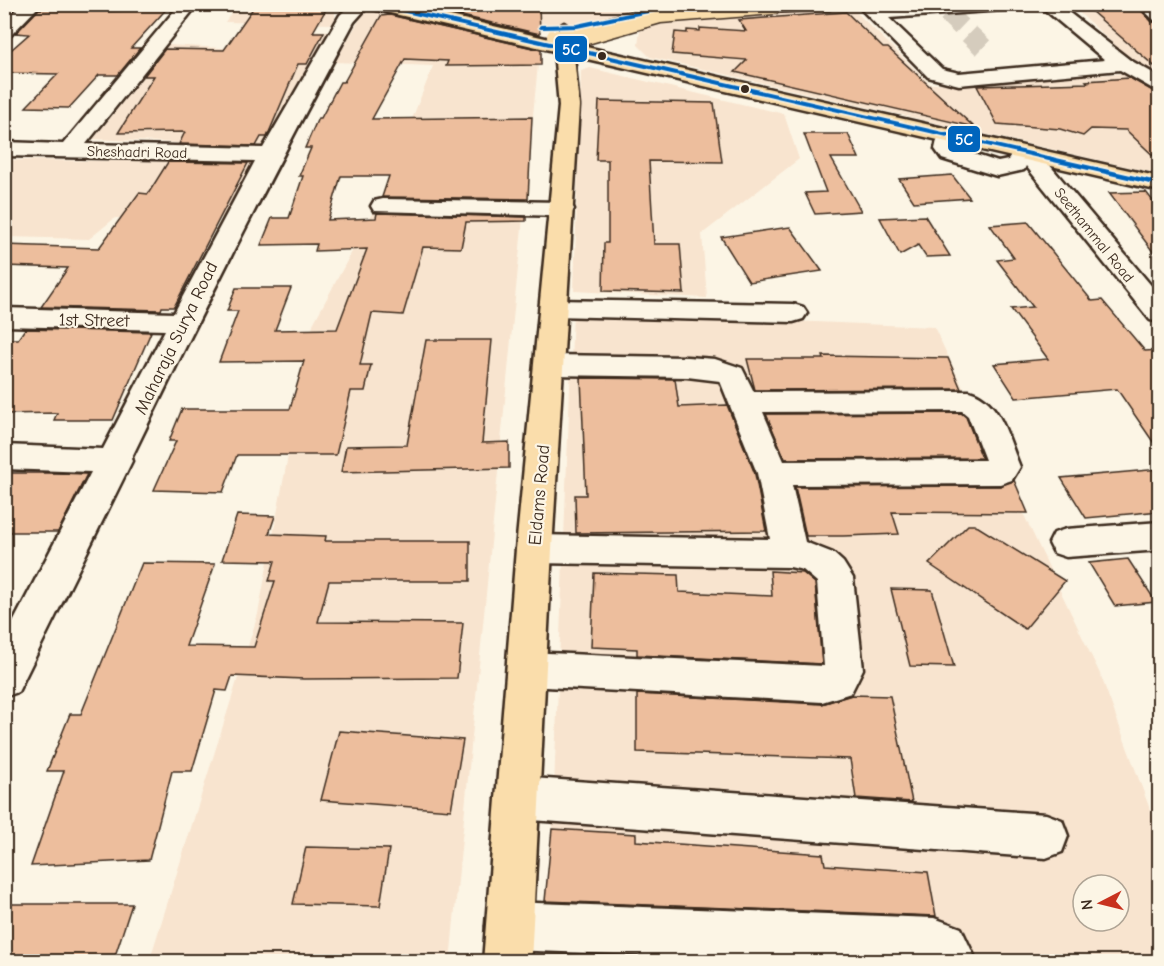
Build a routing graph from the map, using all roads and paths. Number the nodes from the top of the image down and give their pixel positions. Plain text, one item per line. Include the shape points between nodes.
1 (33, 4) edge
2 (190, 4) edge
3 (362, 4) edge
4 (372, 4) edge
5 (404, 4) edge
6 (449, 4) edge
7 (685, 4) edge
8 (773, 4) edge
9 (830, 4) edge
10 (1018, 4) edge
11 (1046, 4) edge
12 (1145, 4) edge
13 (869, 9) edge
14 (346, 12) edge
15 (1160, 16) edge
16 (4, 31) edge
17 (563, 38) junction
18 (1123, 64) junction
19 (1160, 87) edge
20 (947, 136) joint
21 (4, 149) edge
22 (69, 151) junction
23 (270, 155) junction
24 (1026, 155) junction
25 (1160, 184) edge
26 (383, 206) dead end
27 (562, 209) junction
28 (554, 308) junction
29 (794, 313) dead end
30 (1160, 314) edge
31 (4, 317) edge
32 (183, 322) junction
33 (550, 365) junction
34 (744, 402) junction
35 (4, 457) edge
36 (116, 461) junction
37 (773, 473) junction
38 (1160, 536) edge
39 (1066, 543) dead end
40 (534, 549) junction
41 (790, 553) junction
42 (527, 669) junction
43 (4, 680) edge
44 (518, 798) junction
45 (1046, 836) dead end
46 (508, 944) edge
47 (953, 962) edge

1 - 16 street
2 - 22 street
3 - 14 street, Maharaja Surya Road
4 - 17 main road
5 - 8 main road, bridge via 557,36 583,35 660,13
6 - 17 main road via 534,26
7 - 17 main road via 665,6
9 - 17 main road via 671,16 607,41
10 - 13 street via 945,11
11 - 18 street
12 - 15 street
13 - 18 street via 935,73 945,77 959,79
14 - 23 street, Maharaja Surya Road
17 - 20 main road
17 - 27 main road, Eldams Road via 569,106
18 - 19 street
20 - 24 street via 946,149 950,154 997,169 1016,165
21 - 22 street, Sheshadri Road
22 - 23 street, Sheshadri Road
23 - 32 street, Maharaja Surya Road
24 - 25 main road
24 - 30 street, Seethammal Road
26 - 27 street
27 - 28 main road, Eldams Road
28 - 29 street
28 - 33 main road, Eldams Road
31 - 32 street, 1st Street
32 - 36 street, Maharaja Surya Road
33 - 34 street via 715,369 732,375
33 - 40 main road, Eldams Road
34 - 37 street
34 - 37 street via 969,401 981,410 1004,467 1000,472
35 - 36 street
36 - 43 street, Maharaja Surya Road
37 - 41 street
38 - 39 street
40 - 41 street
40 - 42 main road, Eldams Road
41 - 42 street via 812,557 835,578 844,669 837,681 822,684
42 - 44 main road, Eldams Road
44 - 45 street
44 - 46 main road, Eldams Road
46 - 47 street via 934,942 944,945

